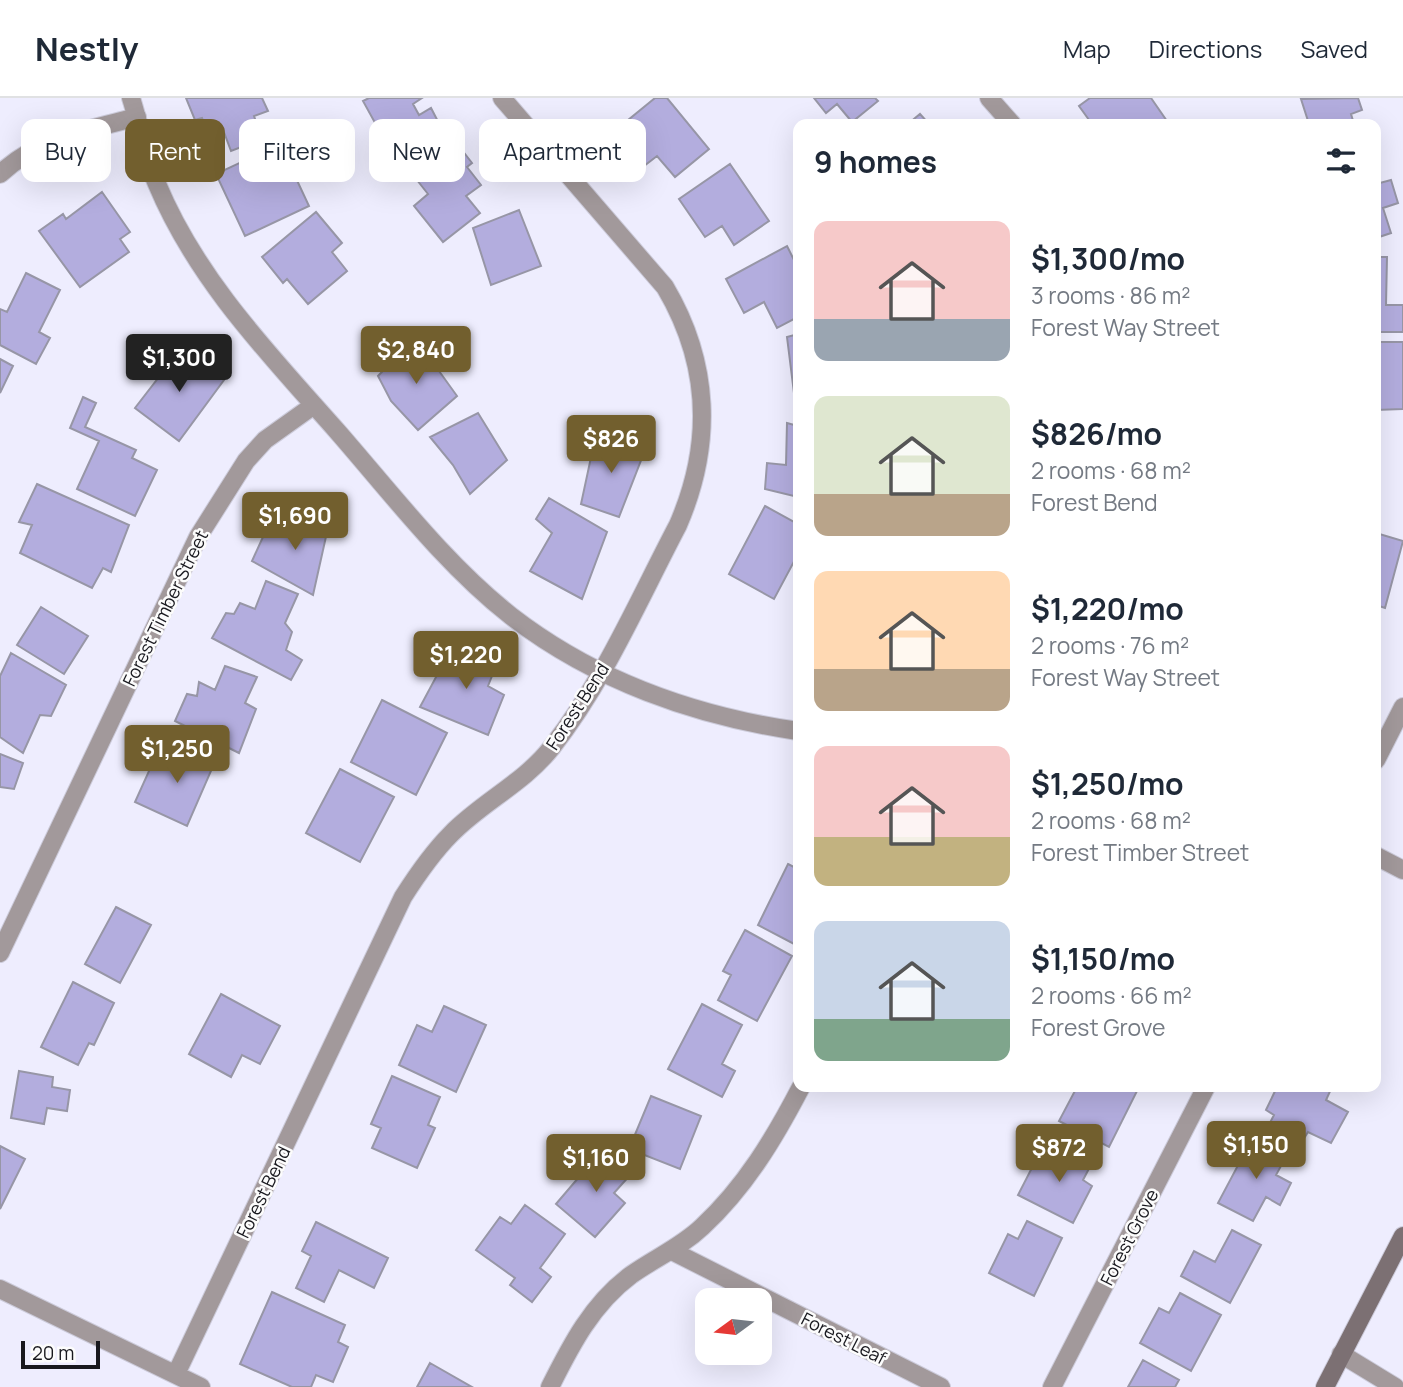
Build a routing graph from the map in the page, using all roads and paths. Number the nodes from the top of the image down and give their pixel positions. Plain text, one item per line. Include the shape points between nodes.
1 (131, 98) edge
2 (502, 98) edge
3 (989, 98) edge
4 (137, 117) junction
5 (1008, 119) edge
6 (0, 174) edge
7 (314, 405) junction
8 (602, 670) junction
9 (1403, 707) edge
10 (793, 730) edge
11 (1381, 750) edge
12 (1381, 859) edge
13 (1403, 870) edge
14 (0, 953) edge
15 (798, 1092) edge
16 (1203, 1092) edge
17 (1403, 1236) edge
18 (673, 1251) junction
19 (0, 1289) edge
20 (1341, 1354) junction
21 (176, 1374) junction
22 (201, 1387) edge
23 (550, 1387) edge
24 (941, 1387) edge
25 (1052, 1387) edge
26 (1325, 1387) edge
27 (1395, 1387) edge

1 - 4 street
2 - 8 street, Forest Bend via 666,287 688,331 701,380 701,454 688,502
3 - 5 street
4 - 6 street via 41,145
4 - 7 street via 156,183 182,236 250,333
7 - 8 street via 431,540 473,581 512,616
7 - 14 street, Forest Timber Street via 265,440 246,461 198,537
8 - 10 street via 645,692 722,718
8 - 21 street, Forest Bend via 552,748 452,833 418,872
9 - 11 street
12 - 13 street
15 - 18 street via 751,1173 710,1219
16 - 25 street, Forest Grove
17 - 20 main road
18 - 23 street via 629,1277 600,1304 574,1338
18 - 24 street, Forest Leaf
19 - 21 street
20 - 26 main road
20 - 27 street
21 - 22 street

